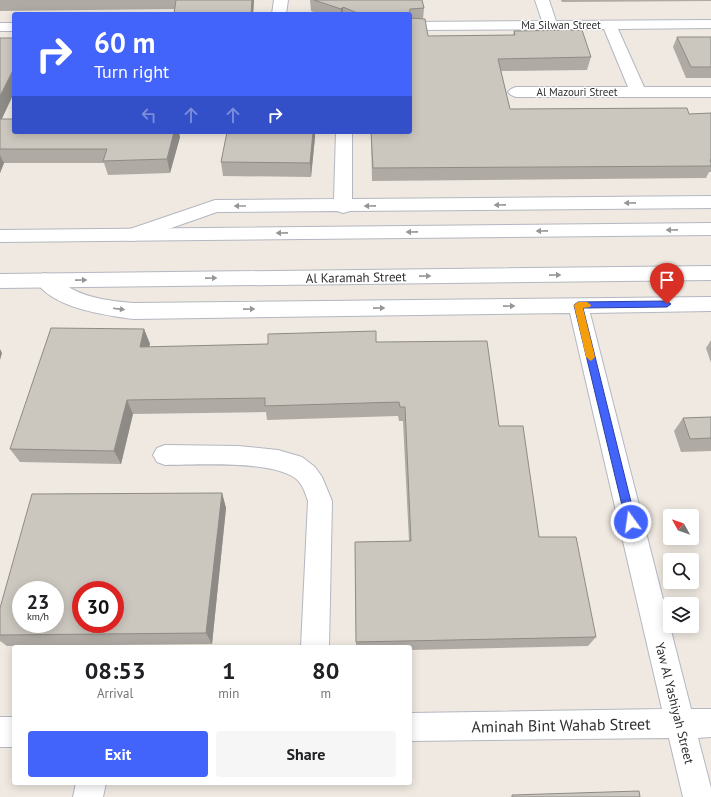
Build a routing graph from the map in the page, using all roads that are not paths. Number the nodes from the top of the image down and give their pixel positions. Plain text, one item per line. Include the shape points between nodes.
1 (281, 0) edge
2 (542, 0) edge
3 (278, 12) edge
4 (711, 24) edge
5 (550, 25) junction
6 (609, 25) junction
7 (412, 26) edge
8 (0, 27) edge
9 (12, 27) edge
10 (516, 92) dead end
11 (638, 92) junction
12 (711, 92) edge
13 (344, 134) edge
14 (711, 202) edge
15 (343, 206) junction
16 (711, 229) edge
17 (134, 235) junction
18 (0, 236) edge
19 (711, 273) edge
20 (45, 280) junction
21 (0, 281) edge
22 (711, 304) edge
23 (578, 305) junction
24 (165, 455) dead end
25 (315, 645) edge
26 (711, 723) edge
27 (680, 724) junction
28 (412, 727) edge
29 (0, 732) edge
30 (12, 732) edge
31 (91, 785) edge
32 (88, 797) edge
33 (698, 797) edge

1 - 3 street
2 - 5 street
4 - 6 street, Ma Silwan Street
5 - 6 street, Ma Silwan Street
5 - 7 street, Ma Silwan Street
6 - 11 street, Al Mazouri Street
8 - 9 street
10 - 11 street, Al Mazouri Street
11 - 12 street, Al Mazouri Street
13 - 15 street
14 -> 15 street
15 -> 17 street via 215,206
16 -> 17 street
17 - 18 street
20 -> 19 street, Al Karamah Street
20 - 21 street, Al Karamah Street
20 -> 23 street via 57,291 75,300 133,311
22 - 23 street
23 - 27 street, Yaw Al Yashiyah Street
24 - 25 street via 272,458 289,462 304,470 314,484 320,501
26 - 27 street, Aminah Bint Wahab Street
27 - 28 street, Aminah Bint Wahab Street
27 - 33 street, Yaw Al Yashiyah Street
29 - 30 street
31 - 32 street

